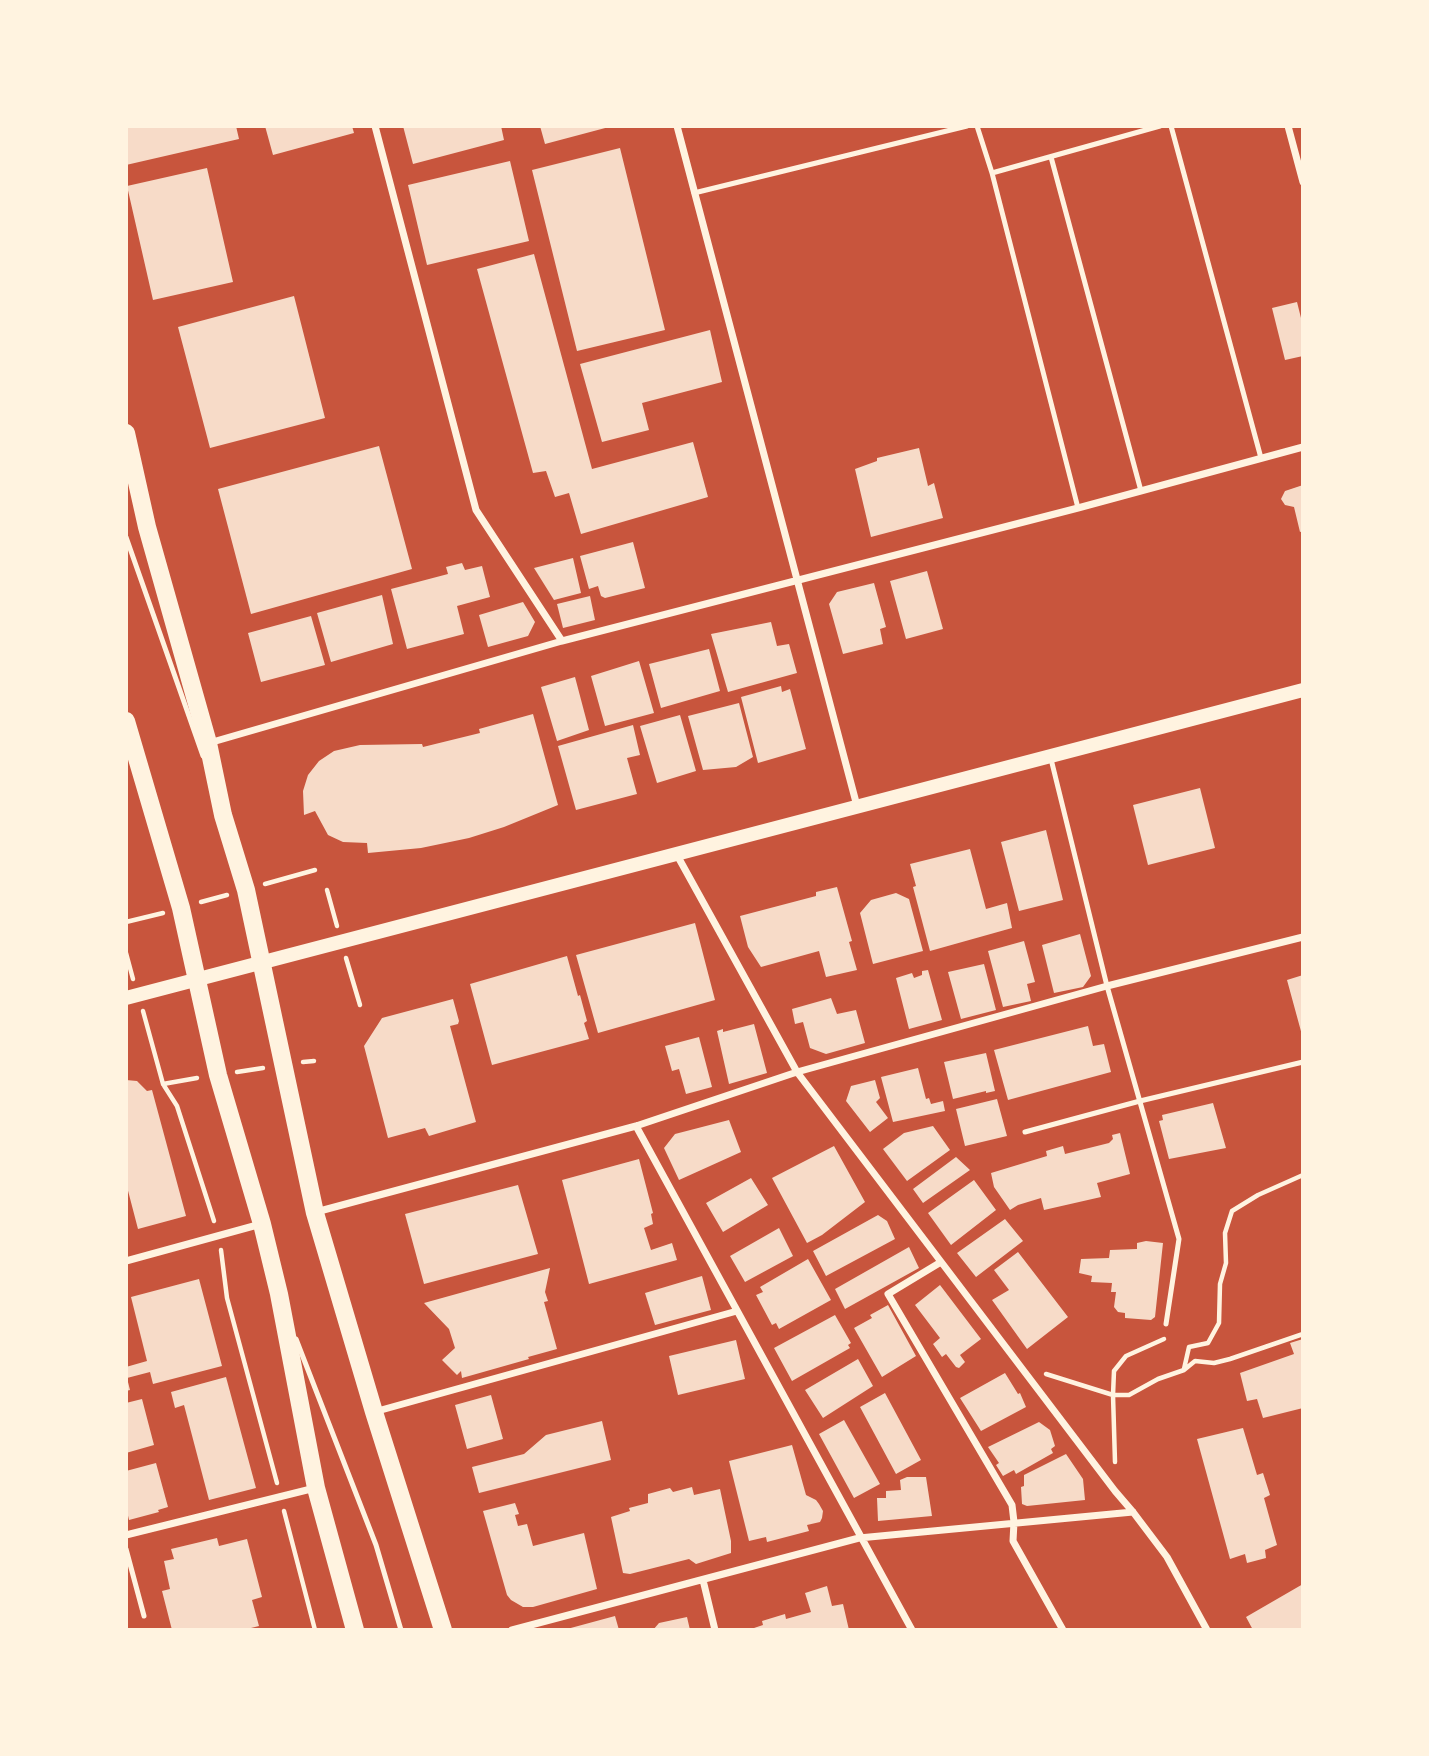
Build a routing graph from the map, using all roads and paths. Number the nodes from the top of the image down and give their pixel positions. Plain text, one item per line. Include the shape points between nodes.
1 (375, 126) edge
2 (677, 126) edge
3 (967, 126) edge
4 (977, 126) edge
5 (1160, 126) edge
6 (1171, 126) edge
7 (1288, 126) edge
8 (1051, 157) junction
9 (992, 173) junction
10 (1303, 182) edge
11 (694, 193) junction
12 (126, 433) edge
13 (1303, 447) edge
14 (1261, 457) junction
15 (1141, 491) junction
16 (1078, 508) junction
17 (126, 537) edge
18 (797, 580) junction
19 (562, 641) junction
20 (1303, 690) edge
21 (126, 721) edge
22 (208, 743) junction
23 (130, 755) edge
24 (1050, 756) junction
25 (857, 806) junction
26 (223, 815) junction
27 (677, 854) junction
28 (315, 870) dead end
29 (246, 890) junction
30 (181, 908) junction
31 (126, 922) edge
32 (1303, 937) edge
33 (126, 953) edge
34 (261, 962) junction
35 (198, 979) junction
36 (1107, 986) junction
37 (132, 997) edge
38 (1303, 1062) edge
39 (796, 1072) junction
40 (1140, 1101) junction
41 (636, 1126) junction
42 (1025, 1132) dead end
43 (1303, 1175) edge
44 (316, 1213) junction
45 (262, 1224) junction
46 (219, 1237) junction
47 (126, 1261) edge
48 (941, 1262) junction
49 (279, 1294) junction
50 (737, 1311) junction
51 (1166, 1324) joint
52 (1303, 1334) edge
53 (1021, 1367) junction
54 (1184, 1370) junction
55 (1113, 1395) junction
56 (374, 1412) junction
57 (316, 1488) junction
58 (1115, 1491) junction
59 (281, 1498) junction
60 (1133, 1512) junction
61 (1014, 1522) junction
62 (126, 1535) edge
63 (859, 1538) junction
64 (126, 1549) edge
65 (703, 1580) junction
66 (144, 1616) dead end
67 (315, 1630) edge
68 (355, 1630) edge
69 (401, 1630) edge
70 (443, 1630) edge
71 (512, 1630) edge
72 (715, 1630) edge
73 (912, 1630) edge
74 (1063, 1630) edge
75 (1207, 1630) edge

1 - 19 street via 476,509
2 - 11 street
3 - 11 lane
4 - 9 lane
5 - 8 lane
6 - 14 lane
7 - 10 street
8 - 9 lane
8 - 15 lane
9 - 16 lane
11 - 18 street
12 - 22 main road via 146,527
13 - 14 street
14 - 15 street
15 - 16 street
16 - 18 street
17 - 26 lane
18 - 19 street
18 - 25 street
19 - 22 street
20 - 24 main road
21 - 23 main road
22 - 26 main road
23 - 30 main road
24 - 25 main road
24 - 36 lane
25 - 27 main road
26 - 29 main road
27 - 34 main road
27 - 39 street
28 - 29 path
29 - 30 path
29 - 34 main road
30 - 31 path
30 - 35 main road
32 - 36 street
33 - 37 path
34 - 35 main road
34 - 44 main road
35 - 37 main road
35 - 45 main road via 218,1075
36 - 39 street
36 - 40 lane
37 - 46 path via 163,1084 177,1106
38 - 40 lane
39 - 41 street
39 - 48 street
40 - 42 lane
40 - 51 lane via 1179,1239
41 - 44 street
41 - 50 street
43 - 54 path via 1232,1210 1225,1233 1219,1323 1208,1343 1189,1347
44 - 56 main road
45 - 46 street
45 - 49 main road
46 - 47 street
46 - 59 path via 227,1298
48 - 53 street
48 - 61 street via 888,1294 1012,1505
49 - 57 main road
49 - 69 lane via 376,1545
50 - 56 street
50 - 63 street
51 - 55 path via 1164,1339 1126,1356 1114,1371
52 - 54 path via 1214,1363 1195,1361
53 - 55 path
53 - 58 street
54 - 55 path via 1129,1395
55 - 58 path
56 - 70 main road
57 - 59 street
57 - 68 main road
58 - 60 street
59 - 62 street
59 - 67 path
60 - 61 street
60 - 75 street via 1167,1557
61 - 63 street
61 - 74 street via 1013,1541
63 - 65 street
63 - 73 street
64 - 66 lane
65 - 71 street
65 - 72 street

